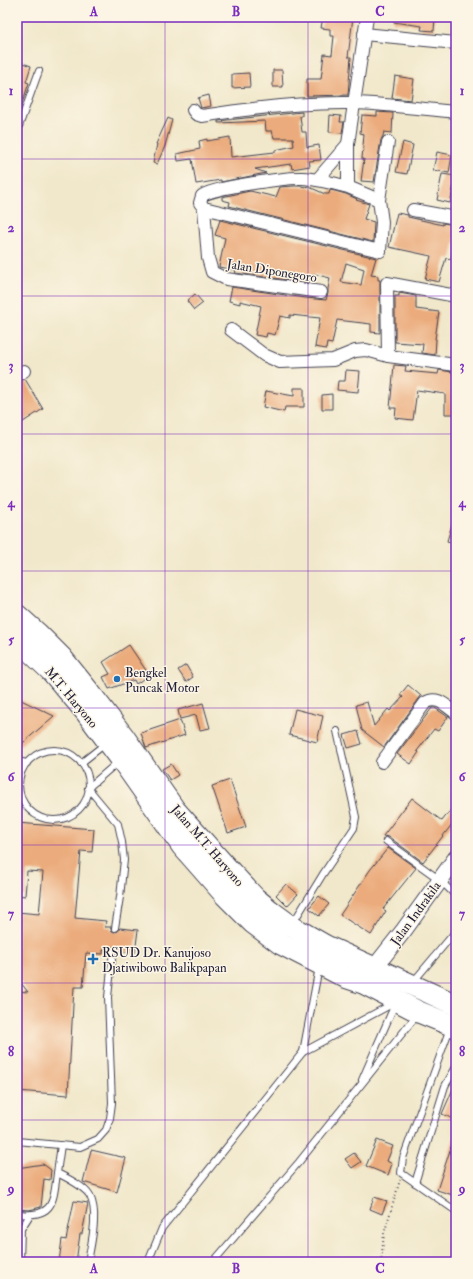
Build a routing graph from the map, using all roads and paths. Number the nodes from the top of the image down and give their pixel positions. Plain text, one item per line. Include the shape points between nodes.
1 (367, 17) edge
2 (364, 34) junction
3 (456, 44) edge
4 (39, 71) dead end
5 (354, 104) junction
6 (193, 110) dead end
7 (456, 112) edge
8 (17, 132) edge
9 (388, 142) dead end
10 (348, 144) junction
11 (317, 180) junction
12 (348, 187) junction
13 (379, 200) junction
14 (204, 208) junction
15 (413, 210) dead end
16 (456, 218) edge
17 (321, 292) dead end
18 (456, 296) edge
19 (231, 330) dead end
20 (388, 356) junction
21 (456, 365) edge
22 (17, 615) edge
23 (17, 639) edge
24 (456, 713) edge
25 (338, 731) dead end
26 (108, 741) junction
27 (127, 754) junction
28 (17, 761) edge
29 (27, 762) junction
30 (382, 762) dead end
31 (81, 763) junction
32 (88, 788) junction
33 (386, 841) dead end
34 (456, 858) edge
35 (440, 880) junction
36 (456, 896) edge
37 (291, 926) junction
38 (115, 928) dead end
39 (456, 931) edge
40 (113, 951) dead end
41 (320, 964) junction
42 (368, 975) junction
43 (411, 984) junction
44 (397, 1001) junction
45 (419, 1012) junction
46 (454, 1019) edge
47 (303, 1052) junction
48 (456, 1067) edge
49 (358, 1087) junction
50 (17, 1141) edge
51 (61, 1145) junction
52 (57, 1173) junction
53 (402, 1173) junction
54 (415, 1183) junction
55 (456, 1211) edge
56 (17, 1214) edge
57 (30, 1215) junction
58 (19, 1229) edge
59 (20, 1262) edge
60 (88, 1262) edge
61 (148, 1262) edge
62 (213, 1262) edge
63 (381, 1262) edge

1 - 2 street
2 - 3 street
2 - 5 street
4 - 8 lane
5 - 6 street via 297,104 202,116
5 - 7 street
5 - 10 street
9 - 13 street
10 - 11 street
10 - 12 street
11 - 12 street
11 - 14 street via 290,178 210,192 200,199
12 - 13 street
13 - 14 street via 382,222 380,251
14 - 17 street, Jalan Diponegoro via 208,258 212,272 226,279
15 - 16 street
18 - 20 street via 387,283
19 - 20 street via 264,355 280,362 333,360 366,350
20 - 21 street
22 - 27 highway, Jalan M.T. Haryono via 62,658 87,689
23 - 26 highway, M.T. Haryono via 52,672
24 - 30 street via 438,700 429,700
25 - 37 lane via 356,817 354,828
26 - 27 highway, M.T. Haryono
26 - 31 lane
27 - 32 lane
27 - 37 highway, Jalan M.T. Haryono via 255,898
27 - 41 highway, Jalan M.T. Haryono via 182,846 241,911 281,944
28 - 29 lane
29 - 31 lane via 39,754 54,750 73,756
29 - 32 lane via 18,782 19,793 30,811 40,817 56,820 71,815 86,799
31 - 32 lane via 86,771
32 - 38 lane via 118,824 122,842 124,860
33 - 35 lane
34 - 35 street, Jalan Indrakila
35 - 36 lane
35 - 42 street, Jalan Indrakila
37 - 42 highway, Jalan M.T. Haryono
39 - 43 lane
40 - 51 lane via 108,997 112,1103 110,1118 106,1130 98,1138 80,1147
41 - 42 highway, Jalan M.T. Haryono via 345,977
41 - 47 lane
42 - 43 highway, Jalan M.T. Haryono
42 - 44 highway, Jalan M.T. Haryono
43 - 46 highway, Jalan M.T. Haryono
44 - 45 highway, Jalan M.T. Haryono
44 - 47 lane
44 - 49 lane
45 - 46 highway, Jalan M.T. Haryono
45 - 49 lane
46 - 53 lane via 404,1158
47 - 61 lane via 162,1228
48 - 54 lane via 445,1086
49 - 62 lane via 299,1162
50 - 51 lane
51 - 52 lane
52 - 57 lane via 51,1203 40,1214
52 - 60 lane via 71,1180 90,1196 94,1221
53 - 54 lane
53 - 63 path via 384,1234
54 - 55 lane
56 - 57 lane
57 - 58 lane
58 - 59 lane

